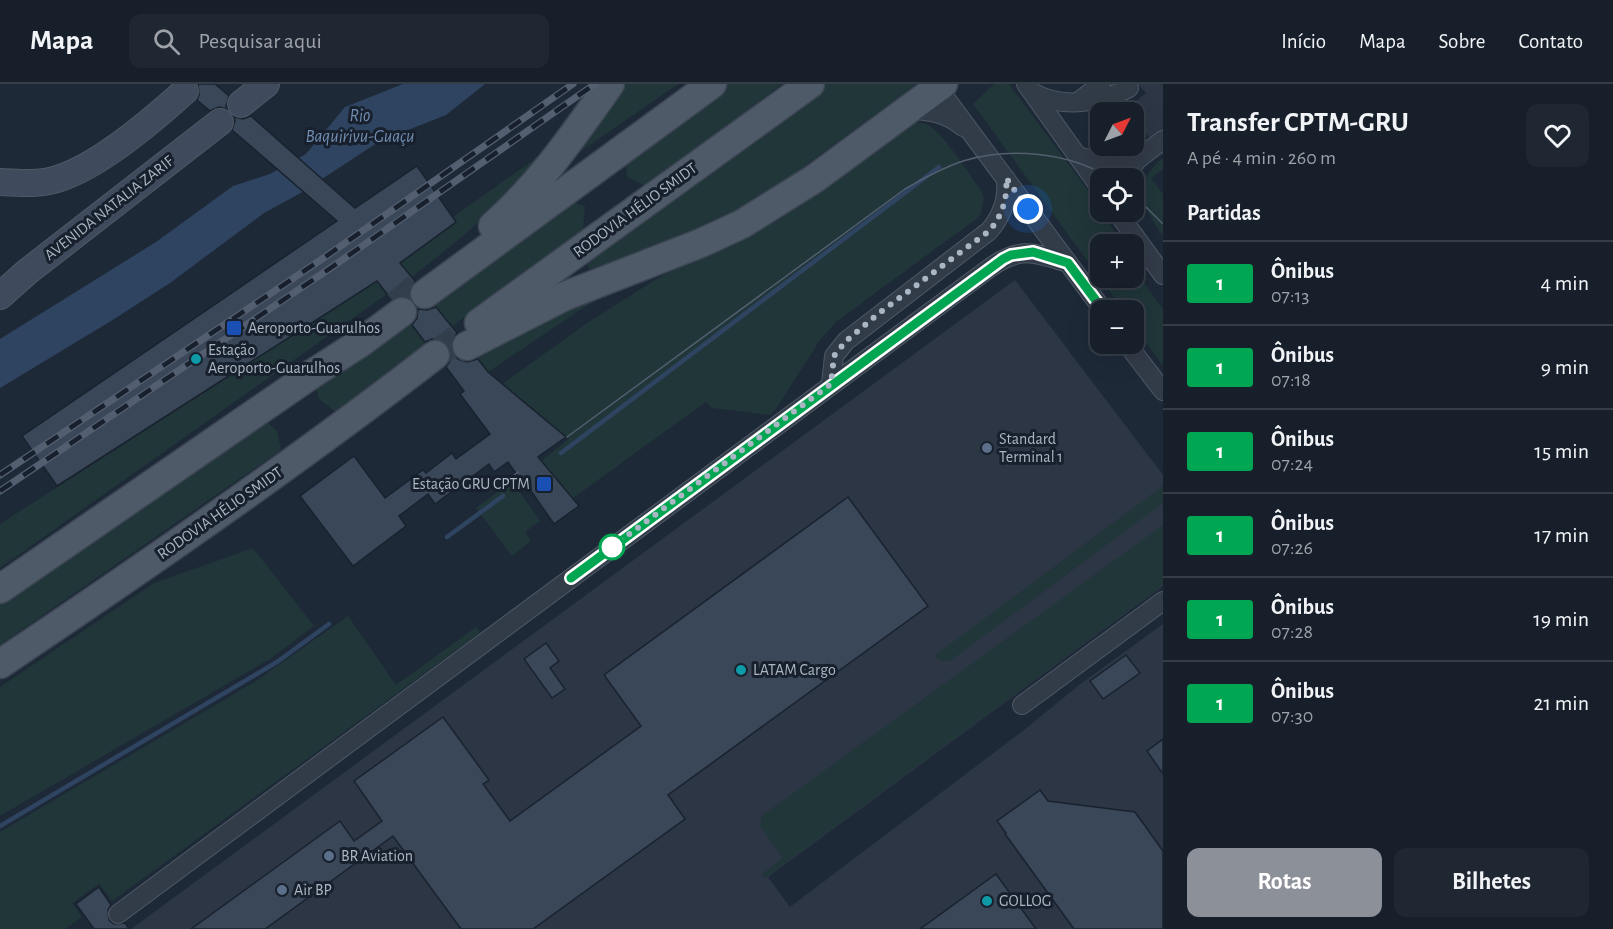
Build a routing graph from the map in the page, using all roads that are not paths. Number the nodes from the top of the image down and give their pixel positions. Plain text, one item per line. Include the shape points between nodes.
1 (266, 84) edge
2 (610, 84) edge
3 (712, 84) edge
4 (810, 84) edge
5 (1101, 84) edge
6 (939, 85) edge
7 (1124, 86) edge
8 (1029, 87) edge
9 (185, 92) dead end
10 (1077, 103) junction
11 (241, 104) dead end
12 (909, 109) junction
13 (220, 122) dead end
14 (975, 138) junction
15 (1163, 140) edge
16 (1078, 156) junction
17 (1137, 160) junction
18 (1132, 168) edge
19 (1090, 173) edge
20 (1006, 178) junction
21 (0, 182) edge
22 (1124, 222) edge
23 (1068, 263) junction
24 (1163, 275) edge
25 (0, 296) edge
26 (1095, 300) edge
27 (399, 309) tunnel mouth
28 (1135, 354) edge
29 (439, 359) tunnel mouth
30 (831, 384) junction
31 (1160, 384) edge
32 (0, 590) edge
33 (1163, 601) edge
34 (0, 664) edge
35 (1022, 705) dead end
36 (118, 914) dead end

1 - 11 main road
2 - 3 main road via 564,150 516,205 422,290
4 - 12 main road, RODOVIA HÉLIO SMIDT via 463,341 742,224 814,179
5 - 10 street
6 - 12 main road
6 - 14 street
7 - 10 street via 1104,99
8 - 10 street via 1048,101
8 - 16 street
9 - 21 main road via 92,163 59,179
12 - 14 street via 938,112
13 - 25 main road, AVENIDA NATALIA ZARIF
14 - 20 street
15 - 17 street
16 - 17 street via 1109,165
16 - 19 street
17 - 18 street
20 - 23 street
20 - 30 street via 998,221 846,341 834,356
22 - 24 street
23 - 26 street
23 - 30 street via 1033,252 1003,259
27 - 32 main road via 360,343
28 - 31 street
29 - 34 main road, RODOVIA HÉLIO SMIDT via 406,389 374,403
30 - 36 street
33 - 35 street

